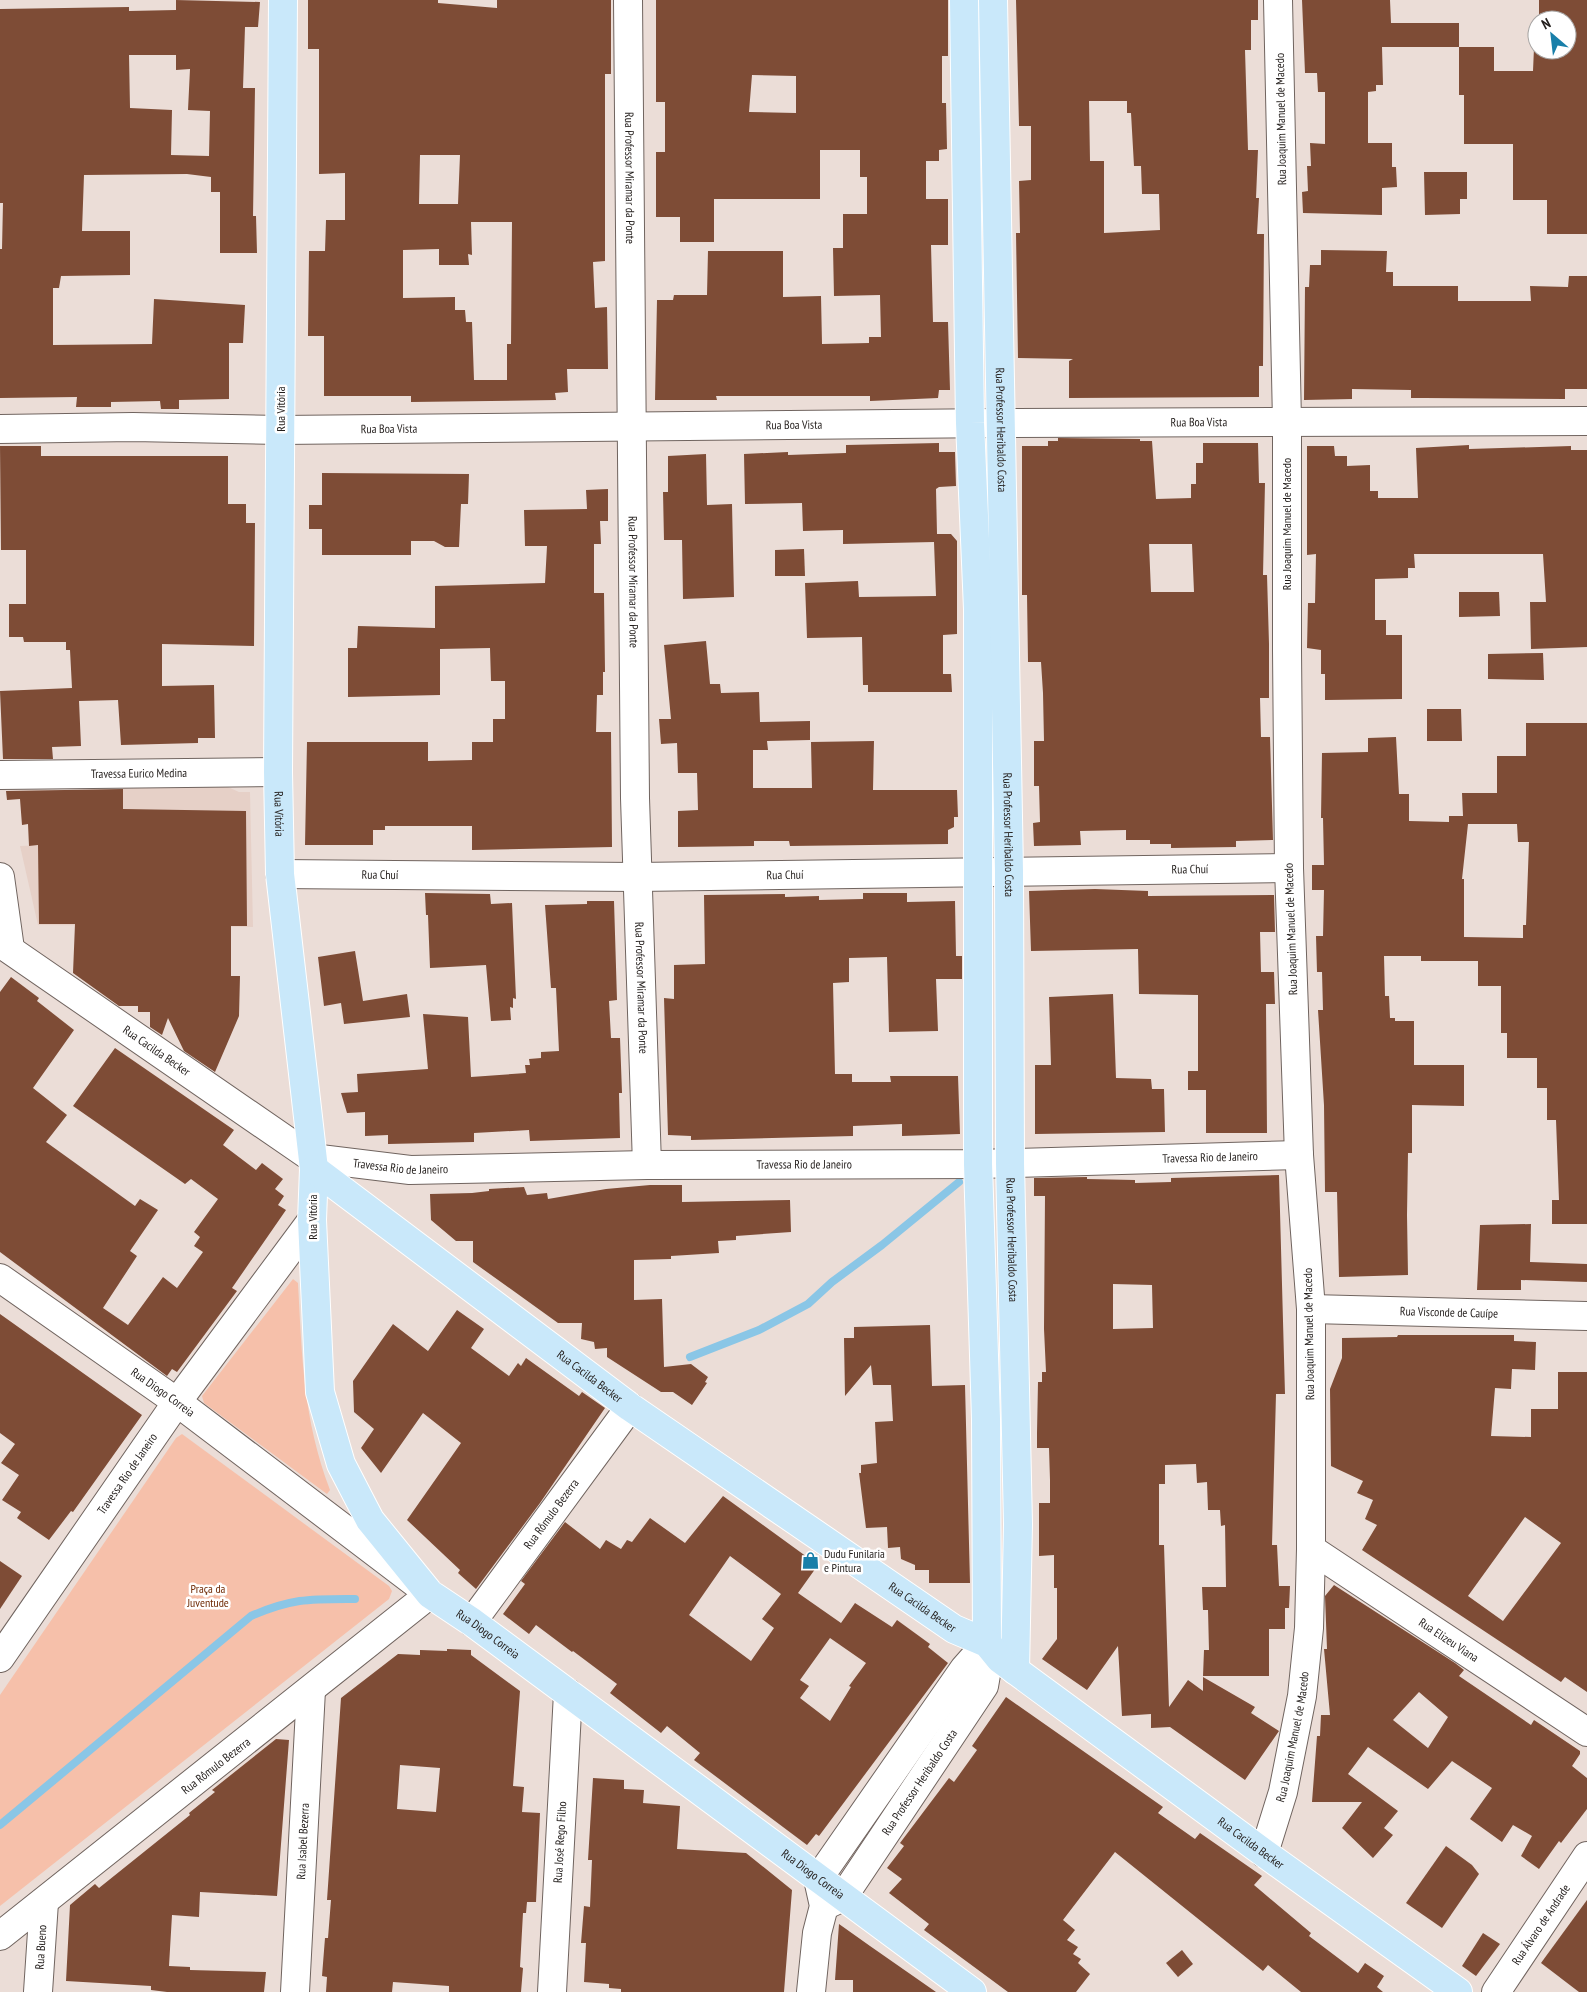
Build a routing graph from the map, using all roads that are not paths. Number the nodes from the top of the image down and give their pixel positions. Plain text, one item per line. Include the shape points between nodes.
1 (283, 0) edge
2 (628, 0) edge
3 (964, 0) edge
4 (993, 0) edge
5 (1278, 0) edge
6 (1587, 421) edge
7 (1288, 422) junction
8 (970, 423) junction
9 (1001, 423) junction
10 (634, 428) junction
11 (0, 429) edge
12 (280, 430) junction
13 (278, 772) junction
14 (0, 775) edge
15 (1289, 868) junction
16 (1010, 871) junction
17 (976, 873) junction
18 (280, 874) junction
19 (637, 876) junction
20 (0, 877) edge
21 (5, 946) edge
22 (1299, 1155) junction
23 (1010, 1163) junction
24 (313, 1164) junction
25 (978, 1164) junction
26 (647, 1165) junction
27 (312, 1220) junction
28 (0, 1278) edge
29 (1311, 1309) junction
30 (1587, 1316) edge
31 (176, 1402) junction
32 (630, 1407) junction
33 (1311, 1549) junction
34 (430, 1594) junction
35 (472, 1622) junction
36 (987, 1643) junction
37 (4, 1644) edge
38 (1015, 1670) junction
39 (312, 1690) junction
40 (568, 1693) junction
41 (1587, 1732) edge
42 (1264, 1853) junction
43 (1587, 1856) edge
44 (818, 1879) junction
45 (44, 1902) junction
46 (833, 1902) junction
47 (0, 1936) edge
48 (38, 1992) edge
49 (295, 1992) edge
50 (552, 1992) edge
51 (811, 1992) edge
52 (972, 1992) edge
53 (1458, 1992) edge
54 (1496, 1992) edge

1 - 12 main road, Rua Vitória
2 - 10 street, Rua Professor Miramar da Ponte
3 - 8 main road, Rua Professor Heribaldo Costa
4 - 9 main road, Rua Professor Heribaldo Costa
5 - 7 street, Rua Joaquim Manuel de Macedo
6 - 7 street, Rua Boa Vista
7 - 9 street, Rua Boa Vista
7 - 15 street, Rua Joaquim Manuel de Macedo via 1286,650
8 - 9 street, Rua Boa Vista
8 - 10 street, Rua Boa Vista
8 - 17 main road, Rua Professor Heribaldo Costa via 978,610
9 - 16 main road, Rua Professor Heribaldo Costa
10 - 12 street, Rua Boa Vista
10 - 19 street, Rua Professor Miramar da Ponte
11 - 12 street, Rua Boa Vista
12 - 13 main road, Rua Vitória
13 - 14 street, Travessa Eurico Medina
13 - 18 main road, Rua Vitória
15 - 16 street, Rua Chuí
15 - 22 street, Rua Joaquim Manuel de Macedo
16 - 17 street, Rua Chuí
16 - 23 main road, Rua Professor Heribaldo Costa
17 - 19 street, Rua Chuí
17 - 25 main road, Rua Professor Heribaldo Costa
18 - 19 street, Rua Chuí
18 - 24 main road, Rua Vitória
19 - 26 street, Rua Professor Miramar da Ponte
20 - 21 street
21 - 24 street, Rua Cacilda Becker
22 - 23 street, Travessa Rio de Janeiro
22 - 29 street, Rua Joaquim Manuel de Macedo
23 - 25 street, Travessa Rio de Janeiro
23 - 38 main road, Rua Professor Heribaldo Costa via 1018,1524
24 - 26 street, Travessa Rio de Janeiro via 410,1170
24 - 27 main road, Rua Vitória
24 - 32 main road, Rua Cacilda Becker
25 - 26 street, Travessa Rio de Janeiro
25 - 36 main road, Rua Professor Heribaldo Costa via 986,1419
27 - 31 street, Travessa Rio de Janeiro
27 - 34 main road, Rua Vitória via 320,1392 341,1464 370,1520
28 - 31 street, Rua Diogo Correia
29 - 30 street, Rua Visconde de Cauípe
29 - 33 street, Rua Joaquim Manuel de Macedo
31 - 34 street, Rua Diogo Correia
31 - 37 street, Travessa Rio de Janeiro
32 - 35 street, Rua Rômulo Bezerra
32 - 36 main road, Rua Cacilda Becker via 954,1629
33 - 41 street, Rua Elizeu Viana
33 - 42 street, Rua Joaquim Manuel de Macedo via 1302,1696 1283,1792
34 - 35 main road, Rua Diogo Correia
34 - 39 street, Rua Rômulo Bezerra
35 - 40 main road, Rua Diogo Correia
36 - 38 main road, Rua Cacilda Becker
36 - 44 street via 964,1670
36 - 46 street, Rua Professor Heribaldo Costa via 984,1686
38 - 42 main road, Rua Cacilda Becker
39 - 45 street, Rua Rômulo Bezerra
39 - 49 street, Rua Isabel Bezerra
40 - 44 main road, Rua Diogo Correia
40 - 50 street, Rua José Rego Filho
42 - 53 main road, Rua Cacilda Becker
43 - 54 street, Rua Álvaro de Andrade
44 - 46 main road, Rua Diogo Correia
45 - 47 street, Rua Rômulo Bezerra
45 - 48 street, Rua Bueno
46 - 51 street, Rua Professor Heribaldo Costa via 817,1933
46 - 52 main road, Rua Diogo Correia

